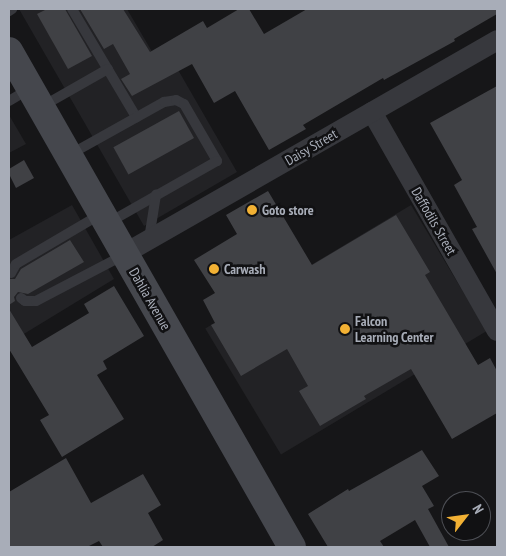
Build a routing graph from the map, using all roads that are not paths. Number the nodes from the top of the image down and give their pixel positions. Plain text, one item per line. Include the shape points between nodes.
1 (12, 9) edge
2 (72, 9) edge
3 (9, 11) edge
4 (497, 40) edge
5 (9, 51) edge
6 (108, 69) junction
7 (26, 99) edge
8 (372, 112) junction
9 (136, 117) junction
10 (68, 156) junction
11 (156, 195) junction
12 (104, 219) junction
13 (149, 240) junction
14 (124, 254) junction
15 (11, 272) dead end
16 (21, 298) dead end
17 (497, 331) edge
18 (292, 547) edge

1 - 3 lane
2 - 6 lane
4 - 8 street, Daisy Street
5 - 7 street, Dahlia Avenue
6 - 7 lane
6 - 9 lane
7 - 10 street, Dahlia Avenue
8 - 13 street, Daisy Street
8 - 17 street, Daffodils Street
9 - 10 lane
9 - 11 lane via 164,102 176,100 184,104 217,161
10 - 12 street, Dahlia Avenue
11 - 12 lane
11 - 13 lane
12 - 14 street, Dahlia Avenue
12 - 15 lane via 16,264
13 - 14 street, Daisy Street
14 - 16 lane via 36,302
14 - 18 street, Dahlia Avenue

